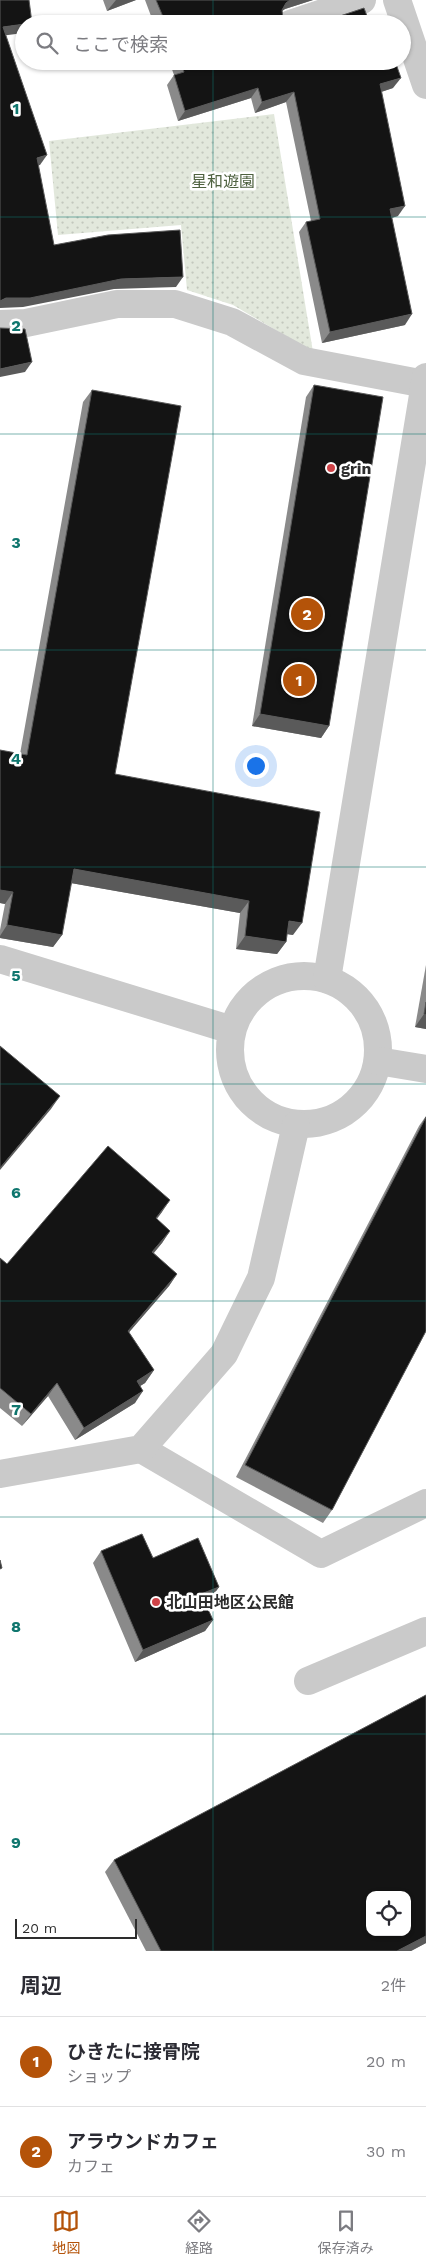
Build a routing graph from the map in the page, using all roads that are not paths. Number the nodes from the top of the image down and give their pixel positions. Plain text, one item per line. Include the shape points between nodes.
1 (362, 0) edge
2 (397, 0) edge
3 (317, 15) edge
4 (402, 15) edge
5 (411, 41) edge
6 (426, 85) edge
7 (0, 324) edge
8 (425, 381) edge
9 (0, 960) edge
10 (328, 979) junction
11 (232, 1030) junction
12 (378, 1061) junction
13 (426, 1069) edge
14 (296, 1125) junction
15 (140, 1449) junction
16 (0, 1474) edge
17 (426, 1504) edge
18 (426, 1631) edge
19 (308, 1681) dead end

1 - 3 street
2 - 4 street
5 - 6 street
7 - 8 street via 26,323 117,304 176,304 232,322 304,361
8 - 10 street
9 - 11 street
10 - 11 street via 304,975 280,979 259,990 242,1008
10 - 12 street via 346,988 362,1002 378,1040
11 - 14 street via 230,1056 236,1081 250,1102 271,1117
12 - 13 street
12 - 14 street via 371,1083 352,1107 340,1116 318,1124
14 - 15 street via 261,1278 224,1354
15 - 16 street
15 - 17 street via 321,1554
18 - 19 street

